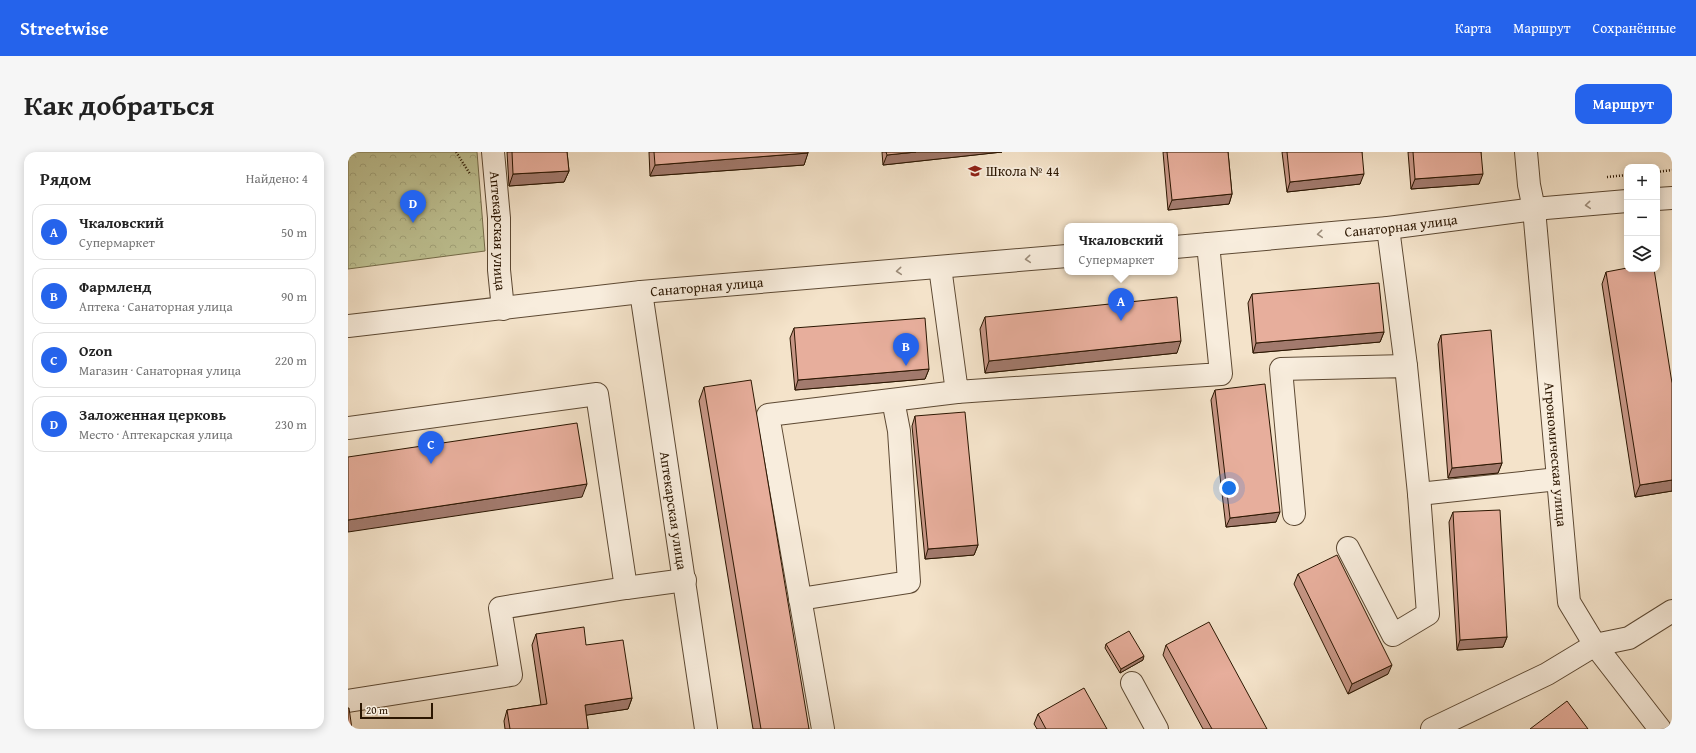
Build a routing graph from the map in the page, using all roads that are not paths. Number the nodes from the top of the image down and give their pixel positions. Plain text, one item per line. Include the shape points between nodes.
1 (493, 152) edge
2 (1526, 152) edge
3 (1672, 198) edge
4 (1660, 199) edge
5 (1624, 201) edge
6 (1534, 209) junction
7 (1388, 228) junction
8 (1208, 244) junction
9 (1178, 246) edge
10 (1064, 256) edge
11 (940, 267) junction
12 (640, 292) junction
13 (503, 309) junction
14 (348, 326) edge
15 (1406, 366) junction
16 (957, 392) junction
17 (893, 400) junction
18 (348, 428) edge
19 (1558, 479) junction
20 (1419, 494) junction
21 (1294, 514) dead end
22 (1348, 548) dead end
23 (685, 580) junction
24 (626, 588) junction
25 (800, 599) junction
26 (1672, 611) edge
27 (1595, 645) junction
28 (1132, 683) dead end
29 (348, 701) edge
30 (706, 729) edge
31 (823, 729) edge
32 (1157, 729) edge
33 (1432, 729) edge
34 (1660, 729) edge

1 - 13 street, Аптекарская улица
2 - 6 street, Агрономическая улица via 1528,185
3 - 4 street
5 -> 6 street, Санаторная улица
6 - 7 street, Санаторная улица
6 - 19 street, Агрономическая улица
7 -> 8 street, Санаторная улица
7 - 15 street
8 - 9 street, Санаторная улица
8 - 16 street via 1221,374
10 -> 11 street, Санаторная улица
11 -> 12 street, Санаторная улица
11 - 16 street
12 - 13 street, Санаторная улица
12 - 23 street, Аптекарская улица
13 - 14 street, Санаторная улица
15 - 20 street
15 - 21 street via 1281,369
16 - 17 street
17 - 25 street via 899,431 909,582
17 - 25 street via 768,415
18 - 24 street via 597,394
19 - 20 street
19 - 27 street, Агрономическая улица via 1570,602
20 - 22 street via 1428,614 1392,635
23 - 24 street
23 - 30 street, Аптекарская улица
24 - 29 street via 500,608 510,676
25 - 31 street
26 - 27 street via 1629,638
27 - 33 street via 1547,674
27 - 34 street, Агрономическая улица
28 - 32 street

